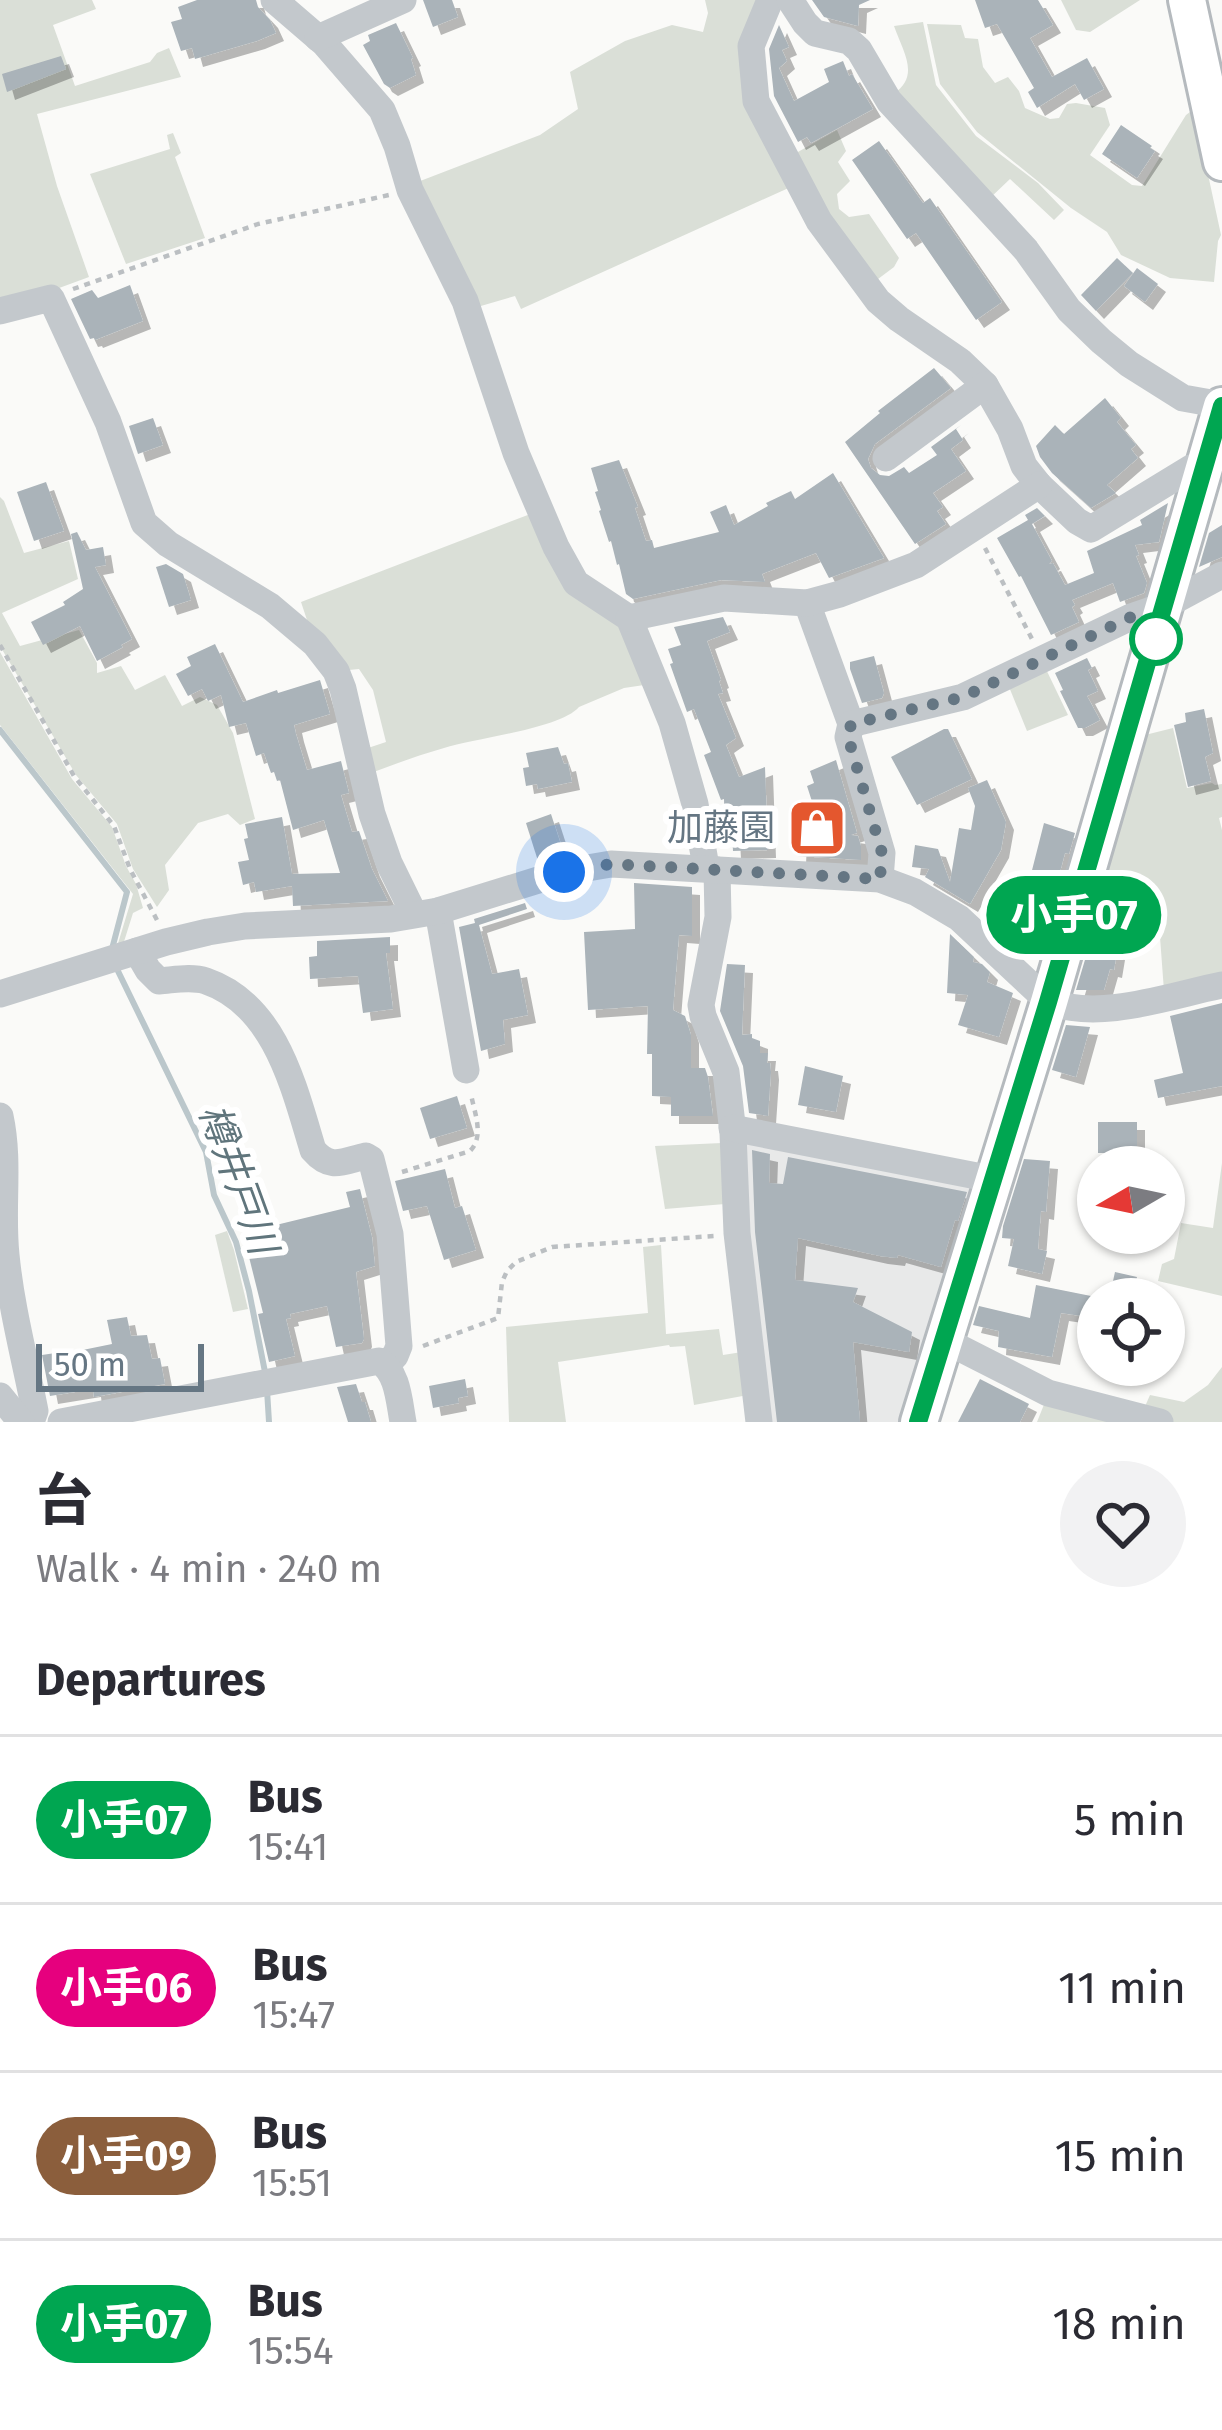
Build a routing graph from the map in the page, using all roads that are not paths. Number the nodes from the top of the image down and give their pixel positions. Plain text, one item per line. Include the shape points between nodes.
1 (274, 0) edge
2 (404, 0) edge
3 (770, 0) edge
4 (790, 0) edge
5 (1187, 0) edge
6 (318, 38) junction
7 (1222, 162) edge
8 (0, 310) edge
9 (985, 386) junction
10 (1222, 406) edge
11 (886, 458) dead end
12 (1206, 466) junction
13 (1039, 485) junction
14 (1222, 575) edge
15 (807, 603) junction
16 (1166, 604) junction
17 (629, 618) junction
18 (851, 724) junction
19 (712, 869) junction
20 (880, 879) junction
21 (426, 912) junction
22 (136, 951) junction
23 (1222, 985) edge
24 (0, 994) edge
25 (1048, 1002) junction
26 (466, 1070) road end
27 (0, 1116) edge
28 (732, 1128) junction
29 (992, 1179) junction
30 (944, 1340) junction
31 (390, 1359) junction
32 (0, 1396) edge
33 (21, 1422) edge
34 (32, 1422) edge
35 (61, 1422) edge
36 (403, 1422) edge
37 (760, 1422) edge
38 (919, 1422) edge
39 (1160, 1422) edge

1 - 6 street
2 - 6 street
3 - 9 street via 751,46 756,101 787,162 878,301
4 - 10 street via 815,33 859,50 889,101 1101,341 1183,398
5 - 7 main road
6 - 17 street via 382,110 410,190 465,301 556,547 576,583
8 - 21 street via 51,298 144,523 270,606 336,671 389,863
9 - 11 street
9 - 13 street
10 - 12 main road
12 - 13 street via 1091,530
12 - 16 main road
13 - 15 street via 916,565
14 - 16 street
15 - 17 street via 724,598
15 - 18 street
16 - 18 street via 963,697
16 - 25 main road
17 - 19 street via 672,723
18 - 20 street via 882,853
19 - 20 street
19 - 21 street via 611,864
19 - 28 street via 718,917 701,1005 726,1072
20 - 25 street via 959,918
21 - 22 street via 245,926
21 - 26 street
22 - 24 street
22 - 31 street via 159,981 205,981 253,1011 274,1039 322,1161 371,1159 391,1234 399,1346
23 - 25 street via 1098,1010
25 - 29 main road
27 - 34 street via 6,1259
28 - 29 street
28 - 37 street
29 - 30 main road
30 - 38 main road
30 - 39 street via 1048,1393
31 - 35 street
31 - 36 street
32 - 33 street

